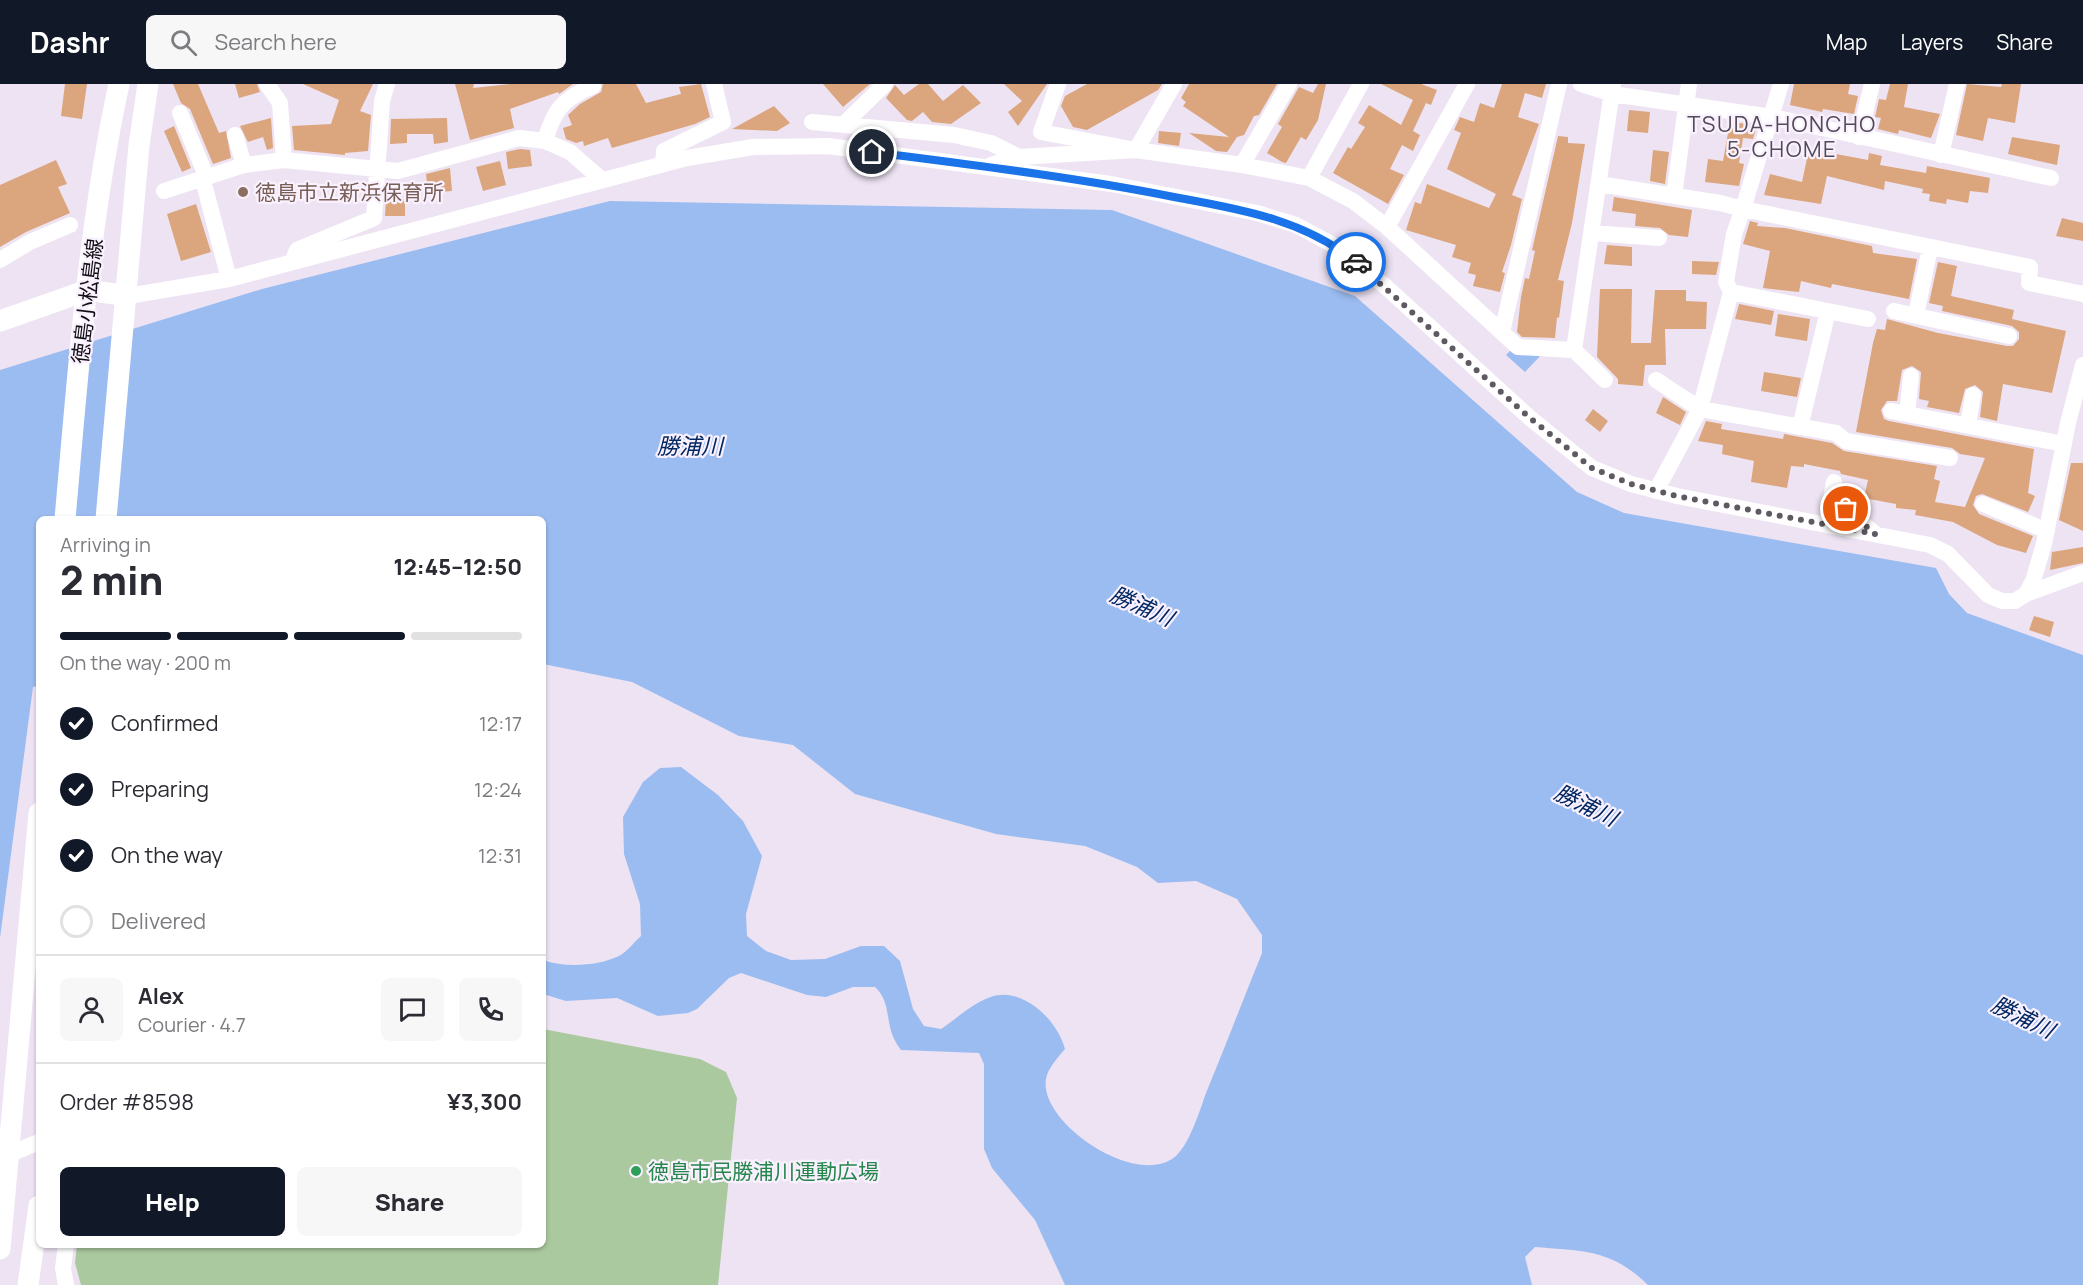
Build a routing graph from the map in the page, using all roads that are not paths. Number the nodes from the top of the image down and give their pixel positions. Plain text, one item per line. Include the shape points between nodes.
1 (119, 84) edge
2 (148, 84) edge
3 (267, 84) edge
4 (387, 84) edge
5 (714, 84) edge
6 (885, 84) edge
7 (1058, 84) edge
8 (1174, 84) edge
9 (1289, 84) edge
10 (1361, 84) edge
11 (1467, 84) edge
12 (1559, 84) edge
13 (1581, 84) edge
14 (1689, 84) edge
15 (1781, 84) edge
16 (1872, 84) edge
17 (1957, 84) edge
18 (593, 86) dead end
19 (1613, 89) edge
20 (1685, 105) junction
21 (180, 113) dead end
22 (1772, 117) junction
23 (812, 122) dead end
24 (843, 125) junction
25 (235, 135) dead end
26 (1859, 137) junction
27 (545, 141) junction
28 (1136, 150) junction
29 (1941, 155) junction
30 (1019, 157) junction
31 (284, 160) junction
32 (663, 164) junction
33 (244, 165) junction
34 (1242, 165) junction
35 (984, 167) junction
36 (376, 168) junction
37 (1309, 178) junction
38 (2051, 178) dead end
39 (205, 179) junction
40 (602, 180) junction
41 (1599, 184) junction
42 (164, 191) dead end
43 (1674, 196) junction
44 (1743, 209) junction
45 (70, 225) dead end
46 (1388, 227) junction
47 (1592, 233) junction
48 (1659, 238) dead end
49 (1930, 248) junction
50 (0, 260) edge
51 (292, 262) junction
52 (229, 279) junction
53 (88, 290) junction
54 (1731, 292) junction
55 (2083, 294) edge
56 (128, 296) junction
57 (1828, 311) junction
58 (1894, 311) dead end
59 (1916, 315) junction
60 (1868, 319) dead end
61 (0, 321) edge
62 (1502, 332) junction
63 (2009, 336) dead end
64 (1574, 350) junction
65 (2083, 365) edge
66 (1911, 376) dead end
67 (1605, 380) dead end
68 (1656, 380) dead end
69 (1973, 395) dead end
70 (1700, 409) junction
71 (2076, 423) edge
72 (1968, 425) junction
73 (1800, 427) junction
74 (2064, 444) junction
75 (1950, 458) dead end
76 (1834, 482) dead end
77 (1656, 491) junction
78 (1983, 504) dead end
79 (65, 516) edge
80 (106, 516) edge
81 (2047, 531) junction
82 (1875, 534) junction
83 (2083, 573) edge
84 (2026, 594) junction
85 (36, 847) edge
86 (36, 1143) edge
87 (0, 1158) edge
88 (36, 1228) edge
89 (66, 1248) edge
90 (0, 1249) edge
91 (28, 1285) edge
92 (66, 1285) edge

1 - 53 main road, 徳島小松島線
2 - 56 main road, 徳島小松島線 via 139,145
3 - 31 street via 280,104
4 - 36 street
5 - 32 street via 723,122 664,151
6 - 24 street
7 - 28 street via 1041,132
8 - 28 street
9 - 34 street
10 - 37 street
11 - 46 street
12 - 62 street
13 - 19 street
14 - 20 street
15 - 22 street
16 - 26 street
17 - 29 street
18 - 27 street via 570,96 559,107
19 - 20 street
19 - 41 street
20 - 22 street
20 - 43 street
21 - 39 street
22 - 26 street
22 - 44 street
23 - 24 street
24 - 30 street via 954,135 991,143
25 - 33 street
26 - 29 street
27 - 36 street via 519,138 398,171
27 - 40 street via 570,152
28 - 30 street
28 - 34 street
29 - 38 street
30 - 35 street
31 - 33 street
31 - 36 street
32 - 35 street via 753,147 790,145 828,146
32 - 40 street
33 - 39 street
34 - 37 street
35 - 77 street via 1111,184 1257,213 1296,225 1345,253 1592,468
36 - 51 street via 374,218 297,250
37 - 46 street via 1353,201
39 - 42 street
39 - 52 street
40 - 51 street
41 - 43 street
41 - 47 street
43 - 44 street
44 - 49 street
44 - 54 street via 1734,234 1726,282
45 - 50 street
46 - 62 street
47 - 48 street
47 - 64 street
49 - 55 street via 2030,267 2029,283
49 - 59 street
51 - 52 street
52 - 56 street
53 - 56 main road
53 - 61 main road
53 - 79 main road, 徳島小松島線
54 - 57 street
54 - 70 street
56 - 80 main road, 徳島小松島線
57 - 60 street
57 - 73 street
58 - 59 street
59 - 63 street
62 - 64 street via 1518,347
64 - 67 street
65 - 71 street
66 - 72 street via 1899,412
68 - 70 street
69 - 72 street
70 - 73 street
70 - 77 street
71 - 74 street
72 - 74 street
73 - 75 street via 1836,433 1846,441
74 - 81 street
76 - 82 street via 1831,497
77 - 82 street
78 - 81 street
81 - 84 street
82 - 84 street via 1939,549 1988,595 2002,601 2015,601
83 - 84 street
85 - 90 main road
86 - 87 street
88 - 91 main road
89 - 92 street

